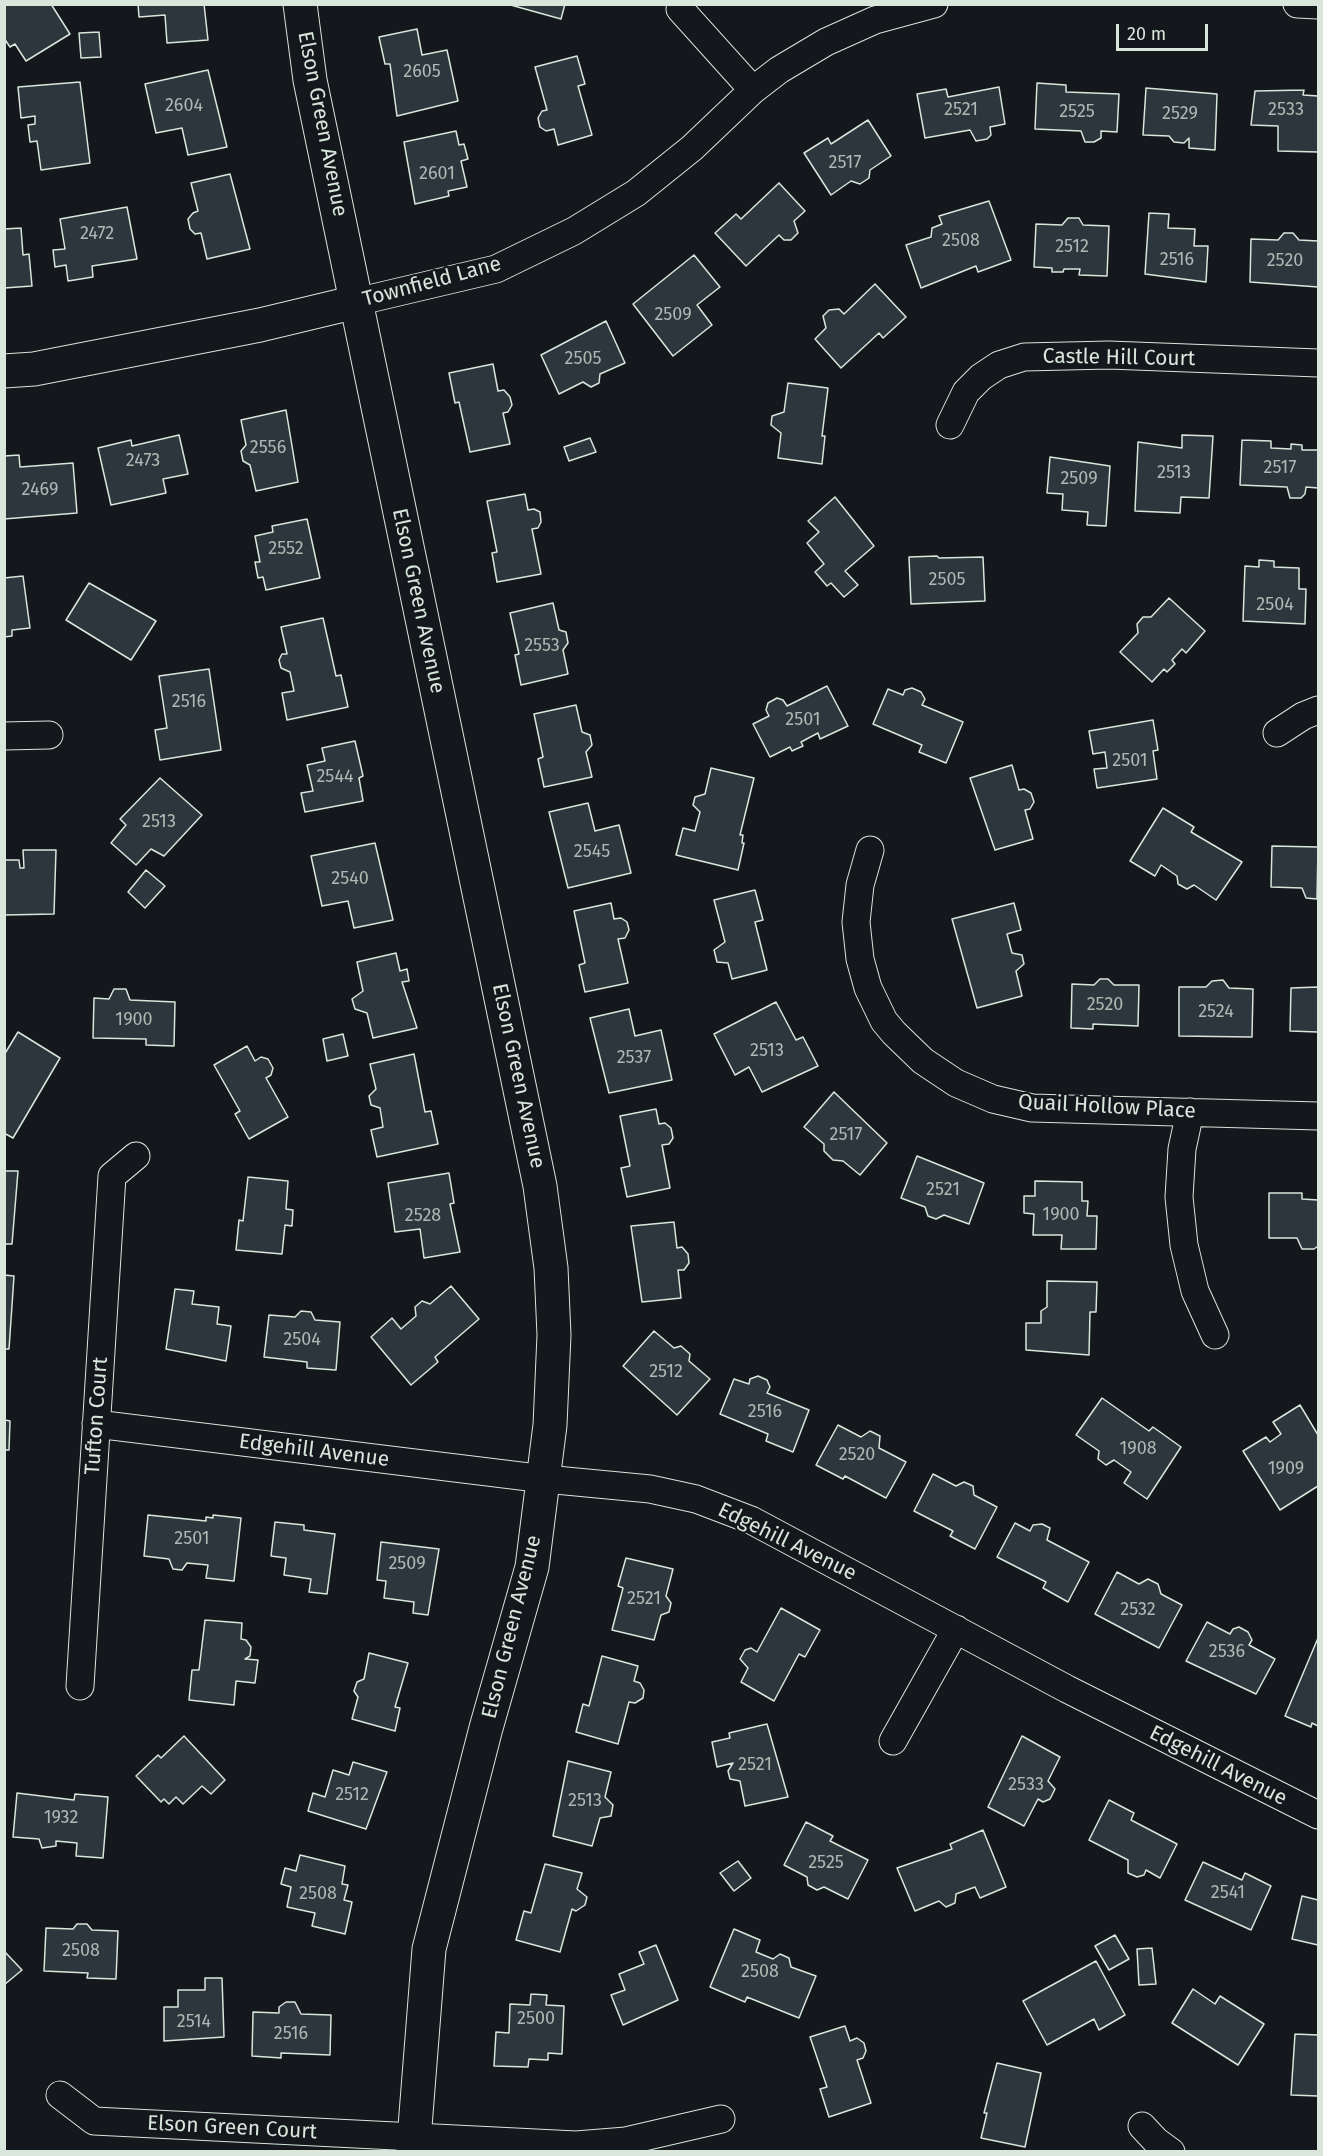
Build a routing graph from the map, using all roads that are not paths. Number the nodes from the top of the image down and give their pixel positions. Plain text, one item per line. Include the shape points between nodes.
1 (300, 4) edge
2 (933, 4) edge
3 (1297, 4) edge
4 (1318, 5) edge
5 (680, 9) dead end
6 (753, 90) junction
7 (356, 302) junction
8 (1318, 363) edge
9 (4, 371) edge
10 (950, 425) dead end
11 (1318, 710) edge
12 (1277, 733) dead end
13 (49, 735) dead end
14 (4, 736) edge
15 (870, 850) dead end
16 (1190, 1112) junction
17 (1318, 1116) edge
18 (136, 1156) dead end
19 (1215, 1335) dead end
20 (96, 1424) junction
21 (545, 1479) junction
22 (956, 1629) junction
23 (80, 1686) dead end
24 (893, 1741) dead end
25 (1318, 1815) edge
26 (60, 2095) dead end
27 (721, 2120) dead end
28 (1142, 2126) dead end
29 (413, 2144) edge
30 (1172, 2151) edge

1 - 7 street, Elson Green Avenue via 310,80
2 - 6 street, Townfield Lane via 875,20 826,42
3 - 4 street
5 - 6 street
6 - 7 street, Townfield Lane via 692,148 644,186 574,231 496,268
7 - 9 street, Townfield Lane via 260,325 34,369
7 - 21 street, Elson Green Avenue via 540,1186 551,1268 554,1335
8 - 10 street, Castle Hill Court via 1109,355 1024,357 981,376 966,392
11 - 12 street
13 - 14 street
15 - 16 street, Quail Hollow Place via 860,885 856,922 860,959 868,988 884,1021 923,1061 956,1083 993,1099 1032,1108
16 - 17 street, Quail Hollow Place
16 - 19 street via 1182,1149 1179,1197 1184,1245 1195,1291
18 - 20 street, Tufton Court via 112,1176
20 - 21 street, Edgehill Avenue
20 - 23 street, Tufton Court
21 - 22 street, Edgehill Avenue via 650,1489 696,1499 751,1520
21 - 29 street, Elson Green Avenue via 532,1567 429,1949
22 - 24 street
22 - 25 street, Edgehill Avenue
26 - 29 street, Elson Green Court via 94,2121
27 - 29 street, Elson Green Court via 626,2141 576,2145
28 - 30 street

